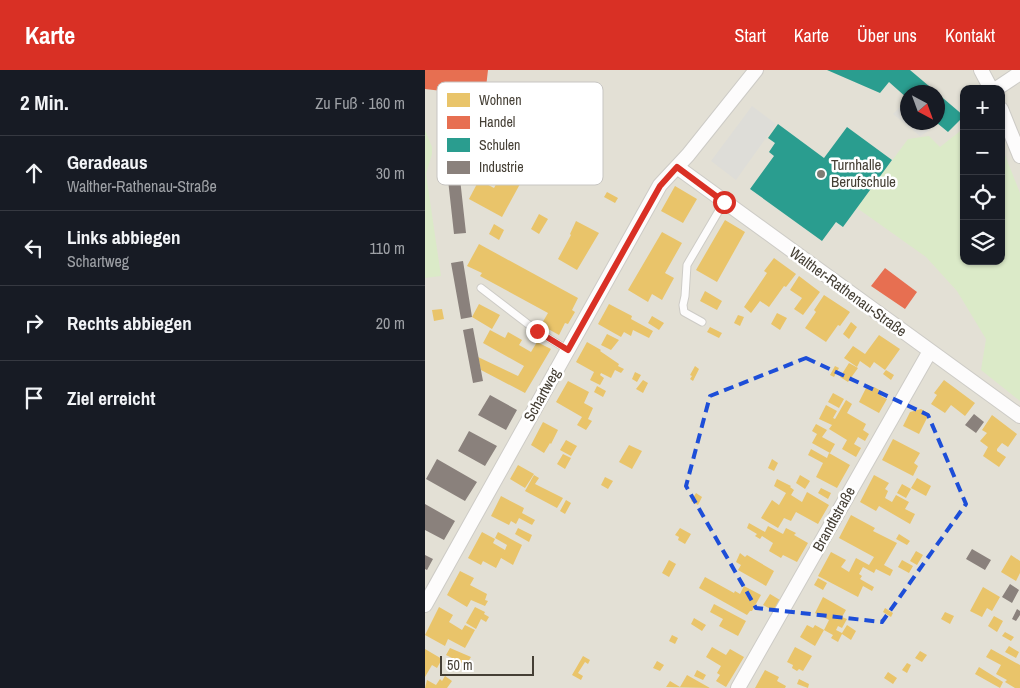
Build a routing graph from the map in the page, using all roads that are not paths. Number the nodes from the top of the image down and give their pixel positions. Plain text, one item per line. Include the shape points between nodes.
1 (756, 70) edge
2 (981, 70) edge
3 (1020, 73) edge
4 (989, 85) edge
5 (1002, 85) edge
6 (1005, 119) edge
7 (1020, 156) edge
8 (677, 167) junction
9 (724, 202) junction
10 (481, 288) dead end
11 (702, 322) dead end
12 (568, 350) junction
13 (930, 351) junction
14 (1020, 416) edge
15 (425, 605) edge
16 (738, 688) edge

1 - 8 street, Schartweg
2 - 4 street
3 - 5 street
6 - 7 street
8 - 9 street, Walther-Rathenau-Straße
8 - 12 street, Schartweg via 660,186
9 - 11 lane via 687,265 684,312
9 - 13 street, Walther-Rathenau-Straße
10 - 12 lane via 537,331
12 - 15 street, Schartweg
13 - 14 street, Walther-Rathenau-Straße
13 - 16 street, Brandtstraße

